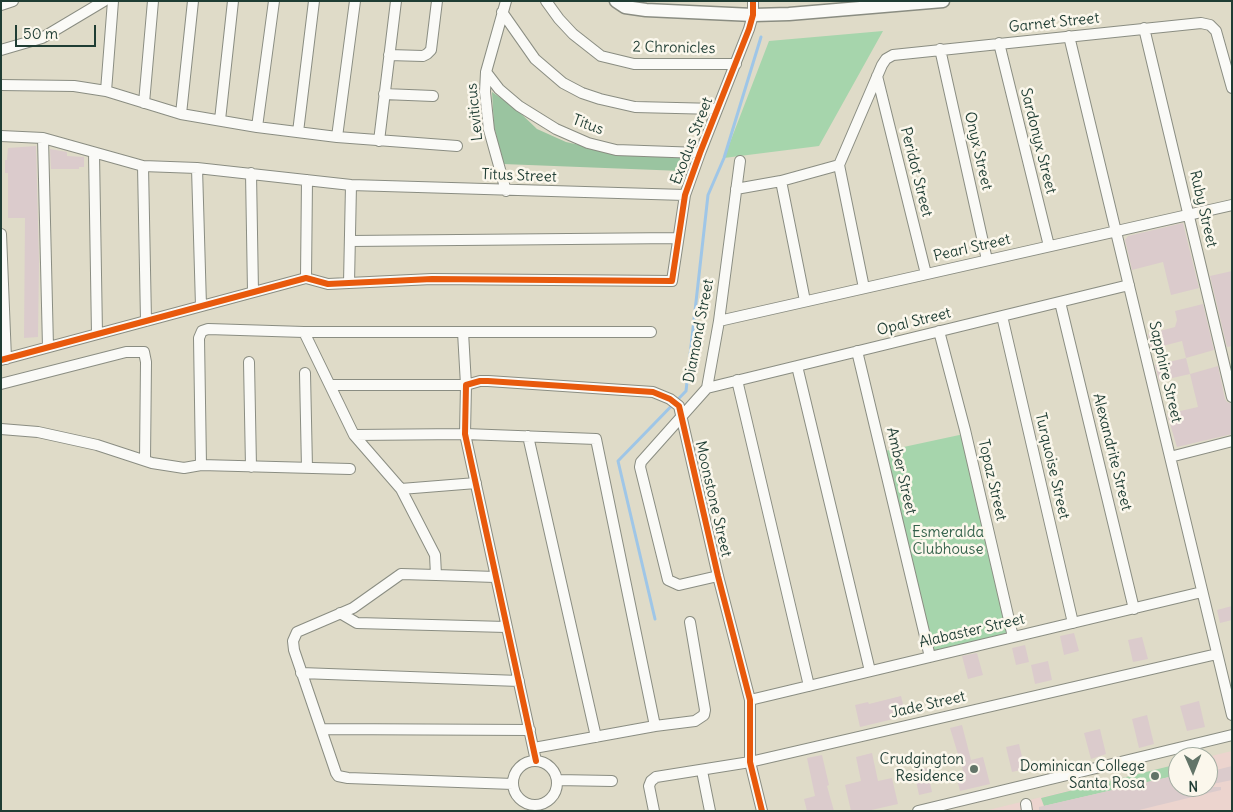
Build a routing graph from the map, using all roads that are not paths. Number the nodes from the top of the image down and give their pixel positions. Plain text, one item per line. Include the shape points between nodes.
1 (13, 1) edge
2 (104, 1) edge
3 (114, 1) edge
4 (153, 1) edge
5 (193, 1) edge
6 (233, 1) edge
7 (274, 1) edge
8 (314, 1) edge
9 (355, 1) edge
10 (396, 1) edge
11 (438, 1) edge
12 (506, 1) edge
13 (546, 1) edge
14 (616, 1) edge
15 (754, 1) edge
16 (943, 1) edge
17 (1, 5) edge
18 (502, 12) junction
19 (753, 14) junction
20 (1144, 28) junction
21 (1069, 36) junction
22 (999, 43) junction
23 (940, 49) junction
24 (1, 50) edge
25 (389, 55) junction
26 (736, 64) junction
27 (486, 72) junction
28 (877, 76) junction
29 (1, 85) edge
30 (1232, 88) edge
31 (106, 91) junction
32 (384, 94) junction
33 (433, 96) dead end
34 (144, 103) junction
35 (717, 109) junction
36 (181, 114) junction
37 (220, 120) junction
38 (257, 127) junction
39 (298, 132) junction
40 (1, 136) edge
41 (337, 137) junction
42 (43, 138) junction
43 (379, 140) junction
44 (457, 146) dead end
45 (94, 153) junction
46 (700, 153) junction
47 (740, 161) dead end
48 (839, 165) junction
49 (143, 166) junction
50 (196, 168) junction
51 (251, 173) junction
52 (307, 180) junction
53 (781, 180) junction
54 (352, 185) junction
55 (736, 189) junction
56 (506, 190) junction
57 (685, 195) junction
58 (1232, 205) edge
59 (1188, 215) junction
60 (1116, 231) junction
61 (1, 234) edge
62 (678, 238) junction
63 (350, 241) junction
64 (1049, 246) junction
65 (988, 260) junction
66 (926, 274) junction
67 (306, 278) junction
68 (349, 283) junction
69 (1129, 285) junction
70 (864, 288) junction
71 (253, 292) junction
72 (805, 301) junction
73 (1060, 302) junction
74 (200, 306) junction
75 (1002, 316) junction
76 (719, 320) junction
77 (146, 321) junction
78 (939, 331) junction
79 (304, 332) junction
80 (463, 332) junction
81 (651, 332) dead end
82 (97, 334) junction
83 (48, 347) junction
84 (857, 351) junction
85 (4, 359) edge
86 (249, 362) dead end
87 (797, 366) junction
88 (305, 373) dead end
89 (737, 380) junction
90 (1, 384) edge
91 (330, 385) junction
92 (466, 385) junction
93 (707, 388) junction
94 (1232, 397) edge
95 (681, 417) junction
96 (1, 429) edge
97 (465, 434) junction
98 (354, 435) junction
99 (528, 436) junction
100 (1232, 441) edge
101 (1170, 457) junction
102 (145, 460) junction
103 (201, 465) junction
104 (251, 466) junction
105 (307, 468) junction
106 (350, 469) dead end
107 (476, 483) junction
108 (401, 489) junction
109 (436, 575) junction
110 (718, 576) junction
111 (495, 577) junction
112 (1202, 592) junction
113 (1134, 609) junction
114 (340, 614) junction
115 (690, 622) dead end
116 (1073, 623) junction
117 (506, 627) junction
118 (1013, 637) junction
119 (1217, 654) junction
120 (930, 657) junction
121 (870, 671) junction
122 (302, 673) junction
123 (519, 681) junction
124 (809, 686) junction
125 (750, 700) junction
126 (1232, 715) edge
127 (656, 726) junction
128 (320, 729) junction
129 (530, 730) junction
130 (1232, 735) edge
131 (596, 737) junction
132 (534, 748) junction
133 (536, 761) junction
134 (750, 762) junction
135 (702, 771) junction
136 (557, 780) junction
137 (612, 781) dead end
138 (513, 784) junction
139 (654, 811) edge
140 (710, 811) edge
141 (762, 811) edge
142 (918, 811) edge

1 - 17 street
2 - 24 street via 42,38
3 - 31 street
4 - 34 street
5 - 36 street
6 - 37 street
7 - 38 street
8 - 39 street
9 - 41 street
10 - 25 street
11 - 25 street via 431,50 423,56
12 - 18 street, Leviticus
13 - 26 street, 2 Chronicles via 573,34 601,56 634,64
14 - 19 street via 625,7 646,10
15 - 19 street
16 - 19 street
18 - 27 street, Leviticus
18 - 35 street via 535,58 563,83 582,93 635,107
19 - 26 street, Exodus Street
20 - 21 street, Garnet Street
20 - 30 street, Garnet Street via 1201,23 1210,26 1216,31
20 - 59 street, Ruby Street
21 - 22 street, Garnet Street
21 - 60 street, Sapphire Street
22 - 23 street, Garnet Street
22 - 64 street, Sardonyx Street
23 - 28 street, Garnet Street via 893,55 886,59
23 - 65 street, Onyx Street
25 - 32 street
26 - 35 street, Exodus Street
27 - 46 street, Titus via 519,106 556,129 588,143 616,150
27 - 56 street, Leviticus via 489,130
28 - 48 street
28 - 66 street, Peridot Street
29 - 31 street via 74,86
31 - 34 street
32 - 33 street
32 - 43 street
34 - 36 street
35 - 46 street, Exodus Street
36 - 37 street
37 - 38 street
38 - 39 street
39 - 41 street
40 - 42 street, Titus Street
41 - 43 street
42 - 45 street, Titus Street
42 - 83 street
43 - 44 street
45 - 49 street, Titus Street
45 - 82 street
46 - 57 street, Exodus Street
47 - 55 street, Diamond Street
48 - 53 street
48 - 70 street
49 - 50 street, Titus Street
49 - 77 street
50 - 51 street, Titus Street
50 - 74 street
51 - 52 street, Titus Street
51 - 71 street
52 - 54 street, Titus Street
52 - 67 street
53 - 55 street
53 - 72 street
54 - 56 street, Titus Street
54 - 63 street
55 - 76 street, Diamond Street
56 - 57 street, Titus Street
57 - 62 street, Exodus Street
58 - 59 street, Pearl Street
59 - 60 street, Pearl Street
59 - 94 street, Ruby Street
60 - 64 street, Pearl Street
60 - 69 street, Sapphire Street
61 - 85 street
62 - 63 street
62 - 68 street, Exodus Street via 672,281 432,279
63 - 68 street
64 - 65 street, Pearl Street
65 - 66 street, Pearl Street
66 - 70 street, Pearl Street
67 - 68 street via 328,284
67 - 71 street
69 - 73 street, Opal Street
69 - 101 street, Sapphire Street
70 - 72 street, Pearl Street
71 - 74 street
72 - 76 street, Pearl Street
73 - 75 street, Opal Street
73 - 113 street, Alexandrite Street
74 - 77 street
75 - 78 street, Opal Street
75 - 116 street, Turquoise Street
76 - 93 street, Diamond Street
77 - 82 street
78 - 84 street, Opal Street
78 - 118 street, Topaz Street
79 - 80 street
79 - 91 street
79 - 103 street via 202,331 199,338
80 - 81 street
80 - 92 street
82 - 83 street
83 - 85 street
84 - 87 street, Opal Street
84 - 120 street, Amber Street
86 - 104 street
87 - 89 street, Opal Street
87 - 121 street
88 - 105 street
89 - 93 street, Opal Street
89 - 124 street
90 - 102 street via 126,352 144,352
91 - 92 street
91 - 98 street
92 - 95 street, Moonstone Street via 488,381 653,392 679,406
92 - 97 street
93 - 95 street, Diamond Street
95 - 110 street, Moonstone Street
95 - 110 street, Diamond Street via 641,462 641,473 668,580 680,585
96 - 102 street via 38,432 97,444
97 - 98 street
97 - 99 street
97 - 107 street
98 - 108 street
99 - 127 street via 596,439
99 - 131 street
100 - 101 street
101 - 112 street, Sapphire Street
102 - 103 street via 184,468
103 - 104 street
104 - 105 street
105 - 106 street
107 - 108 street
107 - 111 street
108 - 109 street via 435,555
109 - 111 street
109 - 114 street via 401,574
110 - 125 street, Moonstone Street
111 - 117 street
112 - 113 street, Alabaster Street
112 - 119 street, Sapphire Street
113 - 116 street, Alabaster Street
114 - 117 street via 357,623
114 - 122 street via 296,632 294,650
115 - 127 street via 704,715 695,721
116 - 118 street, Alabaster Street
117 - 123 street
118 - 120 street, Alabaster Street
119 - 126 street, Sapphire Street
119 - 134 street, Jade Street
120 - 121 street, Alabaster Street
121 - 124 street, Alabaster Street
122 - 123 street
122 - 128 street
123 - 129 street
124 - 125 street, Alabaster Street
125 - 134 street, Moonstone Street
127 - 131 street
128 - 129 street
128 - 138 street via 338,776
129 - 132 street
130 - 142 street
131 - 132 street
132 - 133 street
133 - 136 street via 553,770
133 - 138 street via 524,763 516,772
134 - 135 street, Jade Street
134 - 141 street, Moonstone Street
135 - 139 street, Jade Street via 656,777 651,781
135 - 140 street
136 - 137 street
136 - 138 street via 556,790 550,798 532,804 516,794

